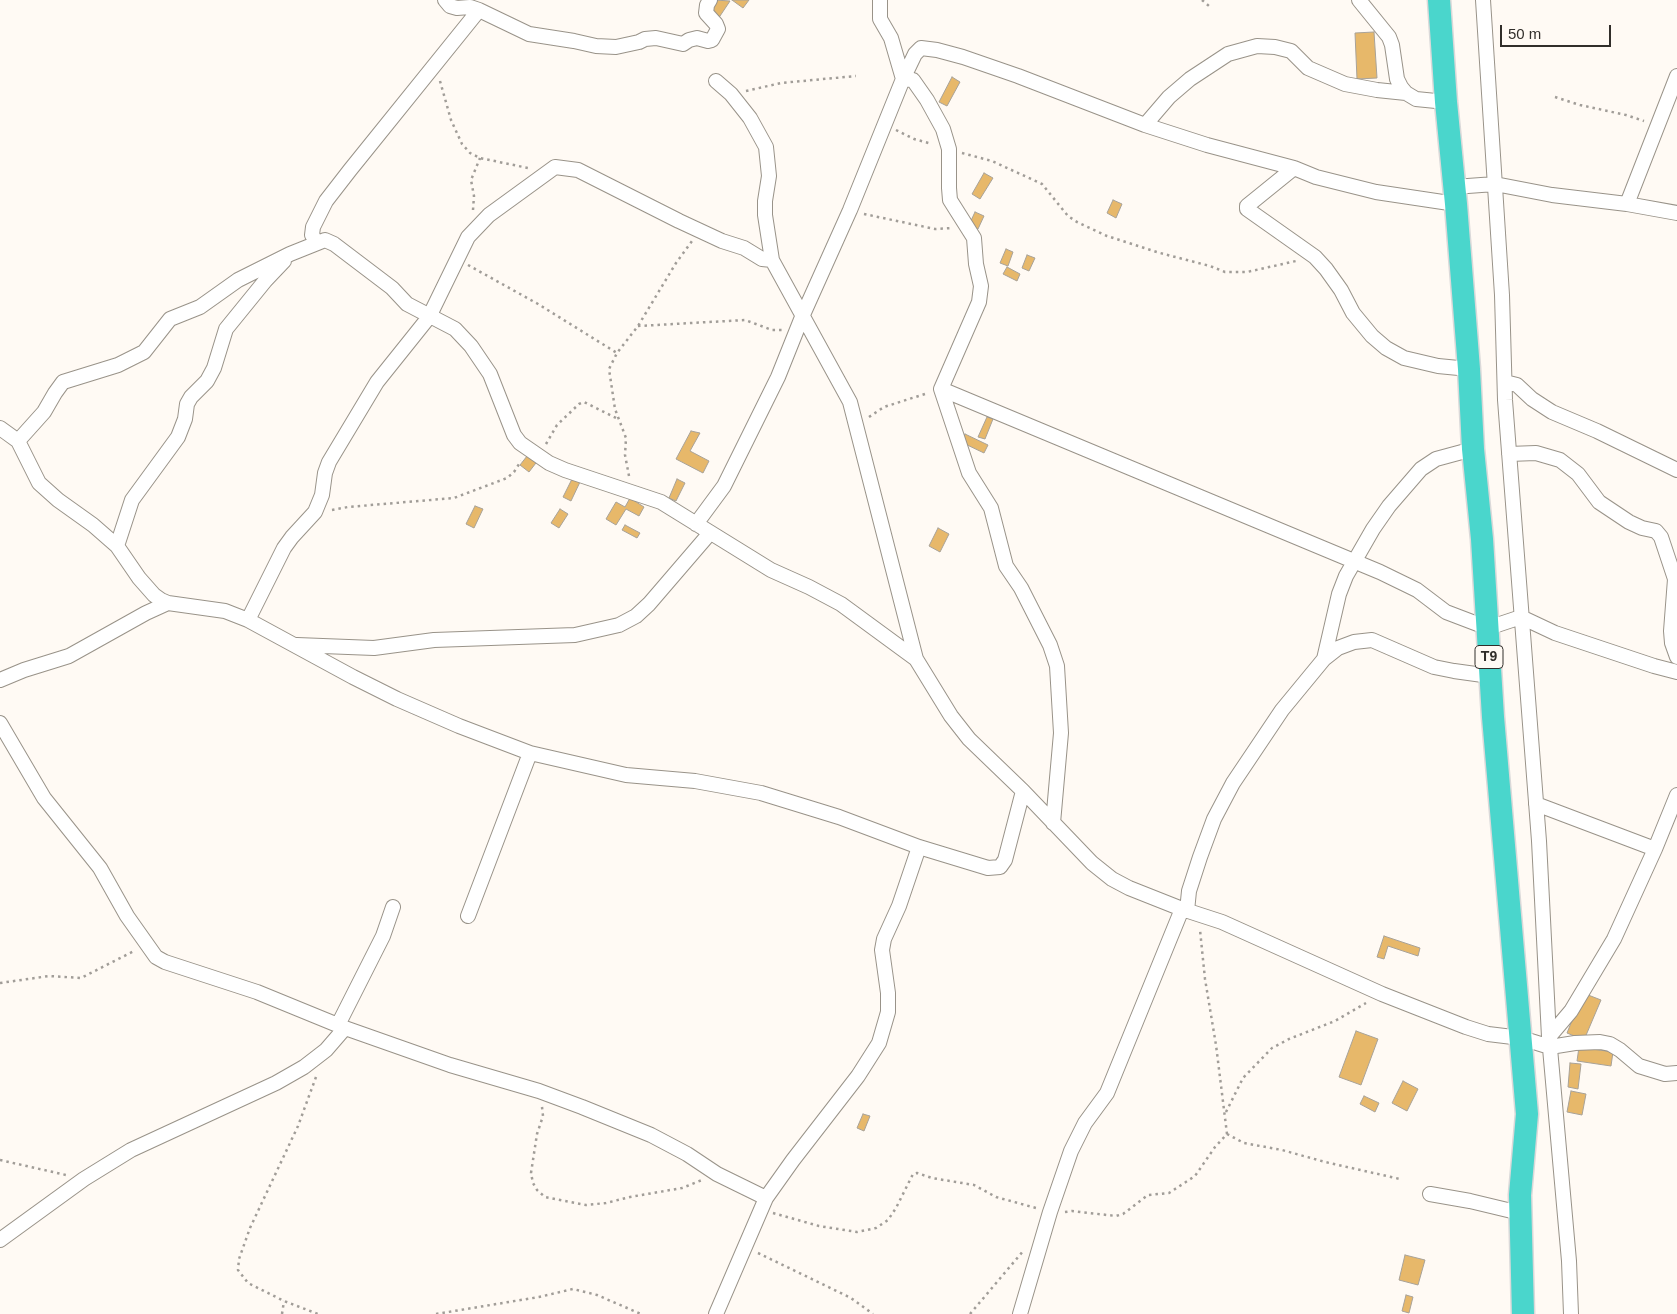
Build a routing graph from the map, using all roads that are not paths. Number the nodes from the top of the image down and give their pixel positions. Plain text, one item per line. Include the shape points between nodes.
1 (446, 0) edge
2 (710, 0) edge
3 (880, 0) edge
4 (1359, 0) edge
5 (1439, 0) edge
6 (1483, 0) edge
7 (479, 10) junction
8 (1677, 76) edge
9 (903, 79) junction
10 (716, 81) dead end
11 (1406, 93) junction
12 (1446, 102) junction
13 (1145, 124) junction
14 (1294, 168) junction
15 (1495, 184) junction
16 (1455, 196) junction
17 (1628, 204) junction
18 (1677, 213) edge
19 (317, 243) junction
20 (290, 254) junction
21 (772, 260) junction
22 (429, 317) junction
23 (802, 317) junction
24 (1469, 369) junction
25 (1505, 382) junction
26 (941, 389) junction
27 (0, 428) edge
28 (18, 441) junction
29 (1473, 449) junction
30 (1509, 454) junction
31 (1677, 470) edge
32 (696, 524) junction
33 (710, 533) junction
34 (116, 546) junction
35 (1354, 561) junction
36 (168, 603) junction
37 (1521, 617) junction
38 (248, 620) junction
39 (1488, 628) junction
40 (296, 645) junction
41 (1677, 657) edge
42 (916, 659) junction
43 (1324, 659) junction
44 (1677, 672) edge
45 (1490, 676) junction
46 (0, 680) edge
47 (0, 723) edge
48 (530, 753) junction
49 (1023, 791) junction
50 (1677, 796) edge
51 (1536, 804) junction
52 (1053, 824) junction
53 (919, 847) junction
54 (1655, 849) junction
55 (394, 907) dead end
56 (1189, 911) junction
57 (468, 916) dead end
58 (341, 1027) junction
59 (1520, 1038) junction
60 (1550, 1042) junction
61 (1677, 1073) edge
62 (1430, 1194) dead end
63 (763, 1204) junction
64 (1520, 1213) junction
65 (0, 1240) edge
66 (716, 1314) edge
67 (1020, 1314) edge
68 (1523, 1314) edge
69 (1571, 1314) edge

1 - 7 street via 450,6
2 - 7 street via 706,13 718,29 712,40 697,38 682,44 645,38 616,46 596,46 529,34
3 - 9 street via 880,19 891,38
4 - 11 street via 1389,37 1397,80
5 - 12 highway, T9
6 - 15 street
7 - 19 street via 326,201 313,227 312,235
8 - 17 street
9 - 13 street via 914,54 921,48 936,50 1018,76
9 - 23 street
9 - 26 street via 913,80 943,129 949,149 950,200 974,238 981,286 979,302
10 - 21 street via 750,118 766,147 769,176 765,215
11 - 12 street via 1416,99
11 - 13 street via 1346,84 1308,68 1291,51 1257,46 1228,54 1190,79
12 - 16 highway, T9
13 - 14 street via 1207,145
14 - 16 street via 1376,192
14 - 24 street via 1248,208 1326,269 1353,313 1386,348 1404,358
15 - 16 street
15 - 17 street
15 - 25 street
16 - 24 highway, T9
17 - 18 street
19 - 20 street
19 - 22 street via 325,240 334,244
20 - 28 street via 238,280 200,307 170,320 144,352 118,365 63,382 44,412
20 - 34 street via 226,330 208,381 191,397 178,437 132,500
21 - 22 street via 762,259 744,248 722,241 578,170 555,167 489,215 468,237
21 - 23 street
22 - 32 street via 450,325 470,346 490,374 520,443 549,463 662,502
22 - 38 street via 377,382 337,448 325,473 322,495 315,512 284,548
23 - 32 street via 778,377 740,456 724,486
23 - 42 street via 850,402
24 - 29 highway, T9
25 - 30 street
25 - 31 street via 1517,385 1552,412
26 - 35 street
26 - 52 street via 969,473 991,508 1006,566 1021,588 1057,666 1061,734
27 - 28 street
28 - 34 street via 39,483
29 - 35 street via 1436,459 1421,468 1388,506
29 - 39 highway, T9
30 - 37 street
30 - 41 street via 1536,453 1560,460 1592,489 1599,502 1629,522 1656,531 1661,537 1675,579 1671,631
32 - 33 street
33 - 40 street via 649,604 636,616 618,625 575,635 434,640 374,648
33 - 42 street via 771,570 841,604
34 - 36 street via 154,595
35 - 39 street via 1417,590 1446,612
35 - 43 street via 1340,594
36 - 38 street via 225,611
36 - 46 street via 69,656
37 - 39 street
37 - 44 street via 1564,636
37 - 51 street
38 - 40 street
39 - 45 highway, T9
40 - 48 street via 397,699
42 - 49 street via 968,739
43 - 45 street via 1338,648 1372,640 1434,667
43 - 56 street via 1282,710 1232,783 1200,858 1189,891
45 - 59 highway, T9
47 - 58 street via 44,798 100,868 127,916 156,957 257,992
48 - 53 street via 626,775 695,781 761,793 839,817
48 - 57 street
49 - 52 street
49 - 53 street via 1005,860 1000,866 988,868
50 - 54 street
51 - 54 street
51 - 60 street
52 - 56 street via 1112,879
53 - 63 street via 882,950 888,1002 879,1043
54 - 60 street via 1614,939
55 - 58 street
56 - 59 street via 1222,922 1382,994 1466,1027
56 - 67 street via 1107,1093 1085,1123 1072,1151 1056,1213 1042,1240
58 - 63 street via 450,1065 539,1091 651,1135
58 - 65 street via 326,1050 304,1067 130,1150
59 - 60 street
59 - 64 highway, T9 via 1527,1114
60 - 61 street via 1610,1044 1639,1066 1665,1074
60 - 69 street
62 - 64 street
63 - 66 street
64 - 68 highway, T9

